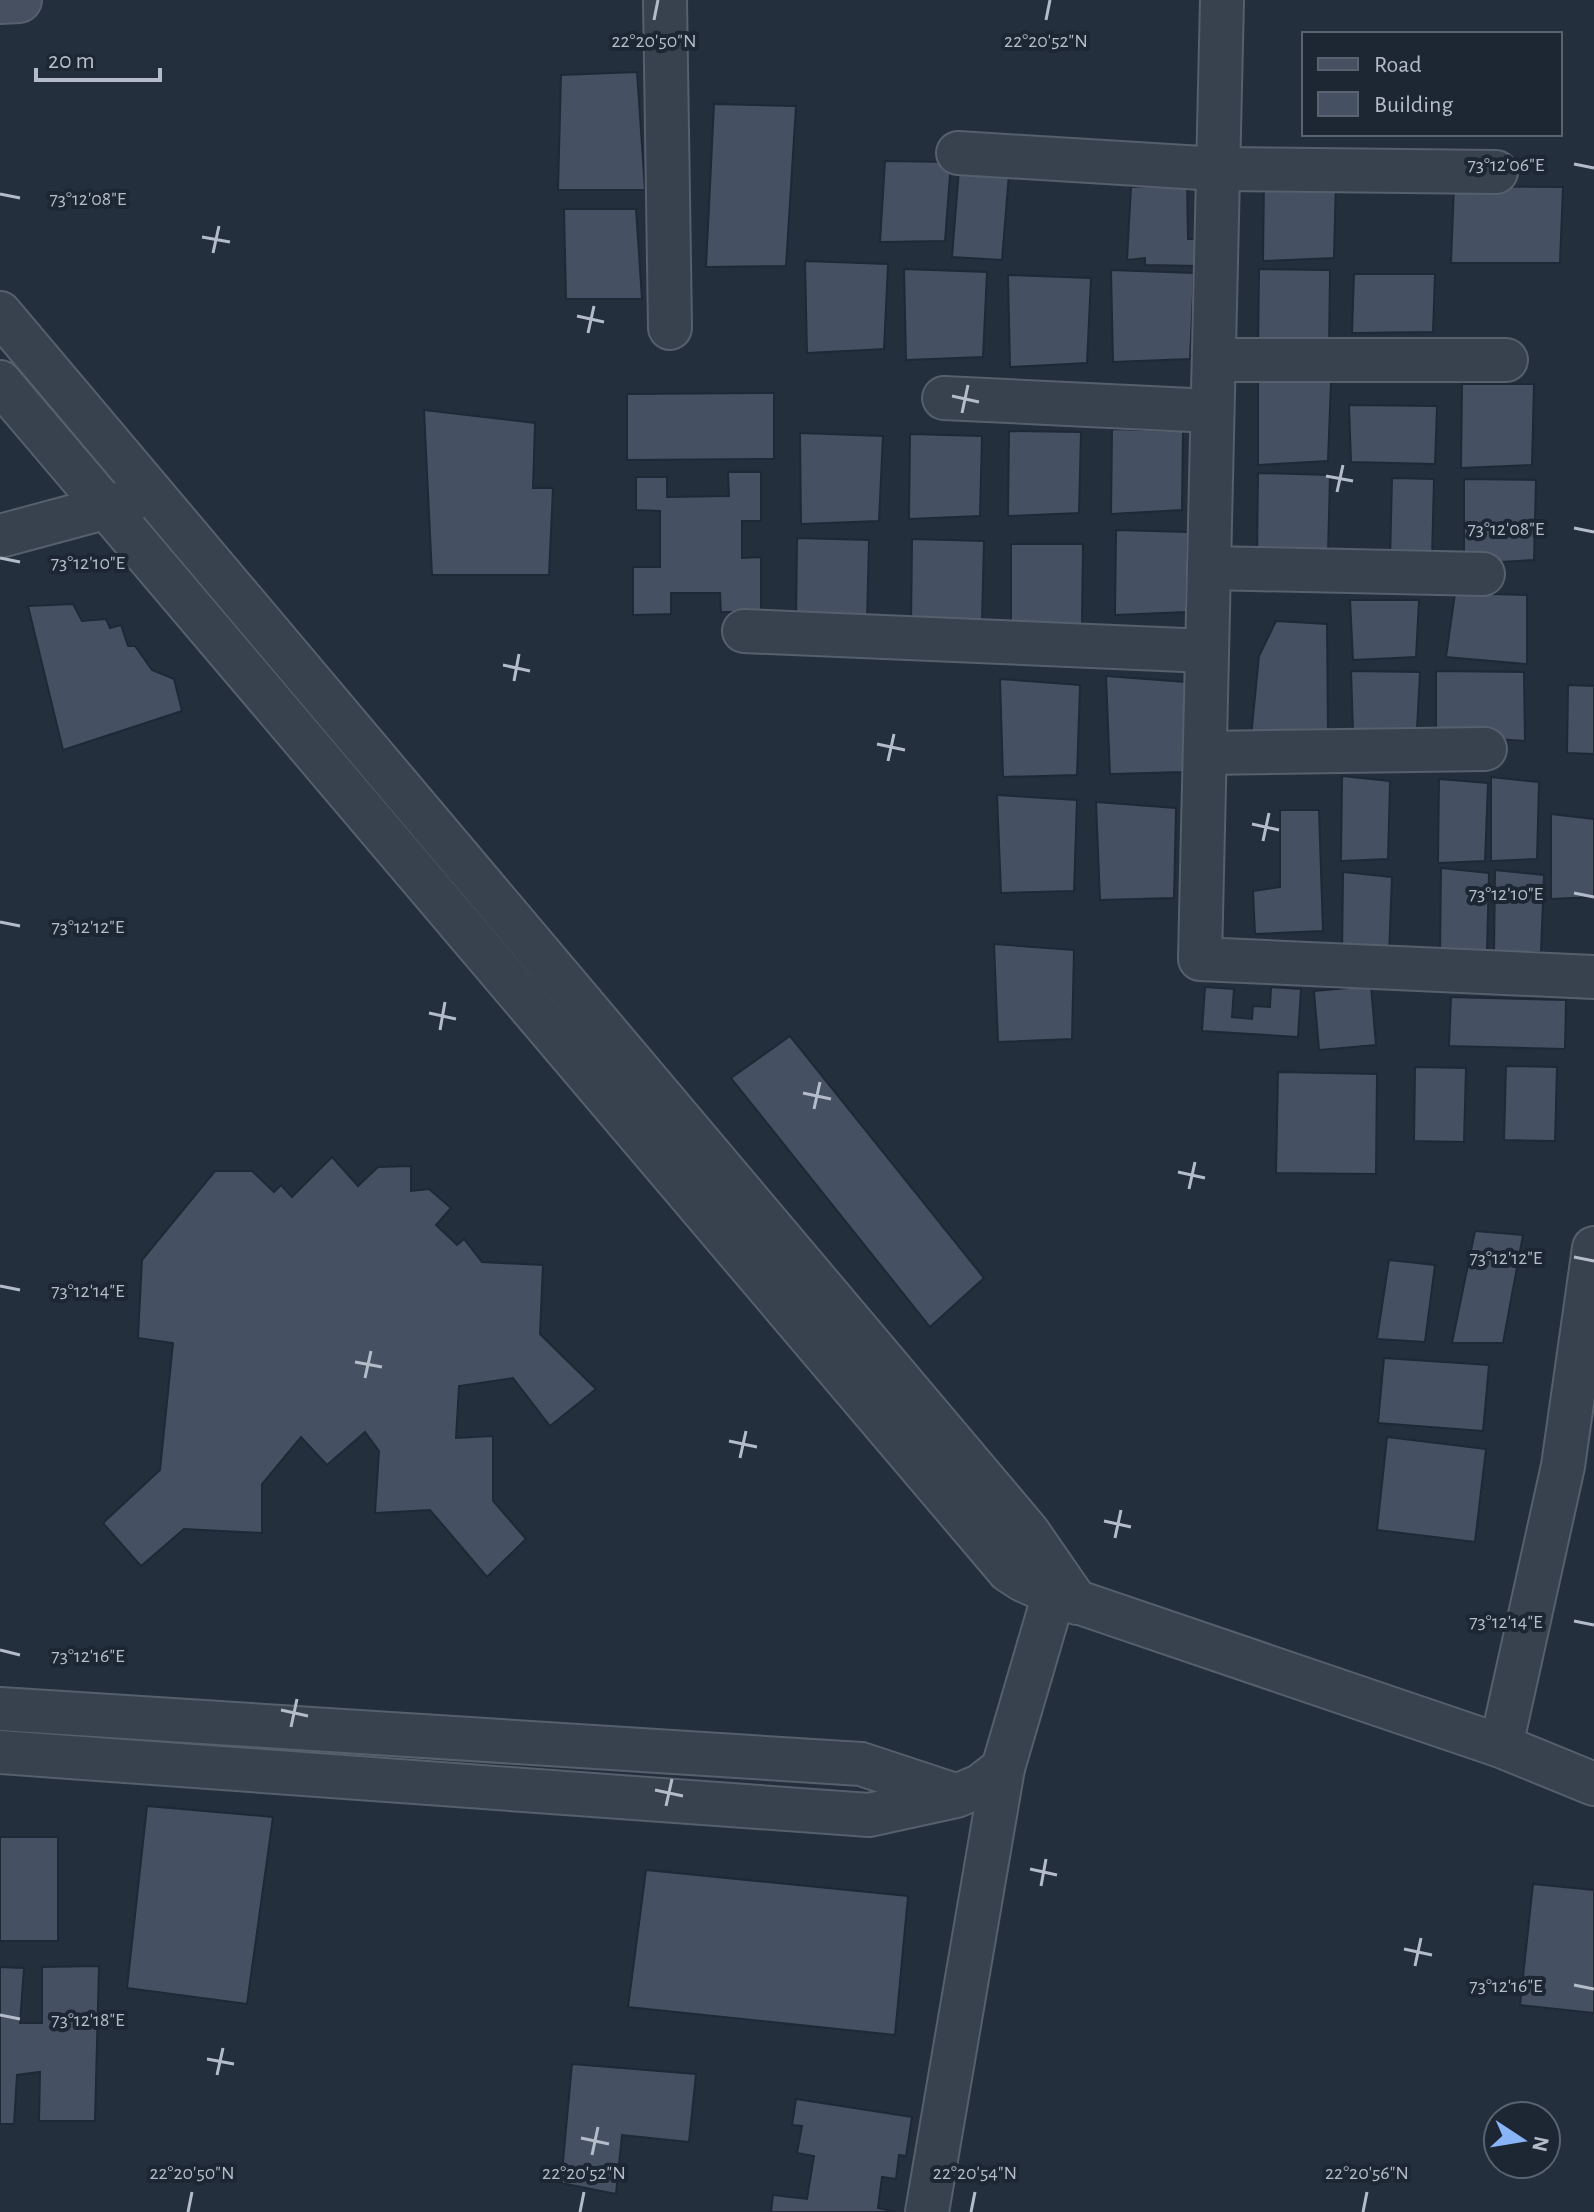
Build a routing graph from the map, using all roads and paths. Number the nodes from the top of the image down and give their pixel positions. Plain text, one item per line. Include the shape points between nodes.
1 (19, 0) edge
2 (665, 0) edge
3 (1222, 0) edge
4 (0, 1) edge
5 (958, 153) dead end
6 (1218, 169) junction
7 (1496, 172) dead end
8 (0, 313) edge
9 (670, 328) dead end
10 (1214, 360) junction
11 (1506, 360) dead end
12 (0, 382) edge
13 (944, 398) dead end
14 (1212, 411) junction
15 (152, 495) junction
16 (106, 507) junction
17 (0, 536) edge
18 (1209, 568) junction
19 (1483, 574) dead end
20 (744, 631) dead end
21 (1207, 651) junction
22 (1485, 749) dead end
23 (1205, 753) junction
24 (1594, 977) edge
25 (1594, 1248) edge
26 (1066, 1598) junction
27 (0, 1709) edge
28 (1501, 1746) junction
29 (0, 1752) edge
30 (1003, 1768) junction
31 (1594, 1784) edge
32 (956, 1796) junction
33 (927, 2212) edge

1 - 4 main road
2 - 9 street
3 - 6 street
5 - 6 street
6 - 7 street
6 - 10 street
8 - 15 street
10 - 11 street
10 - 14 street
12 - 16 street
13 - 14 street
14 - 18 street
15 - 16 street
15 - 26 street via 1018,1520
16 - 17 street
16 - 26 street via 1009,1571
18 - 19 street
18 - 21 street
20 - 21 street
21 - 23 street
22 - 23 street
23 - 24 street via 1200,959
25 - 28 street via 1563,1466
26 - 28 street
26 - 30 street
27 - 32 street via 861,1764
28 - 31 street
29 - 32 street via 869,1815
30 - 32 street
30 - 33 street

